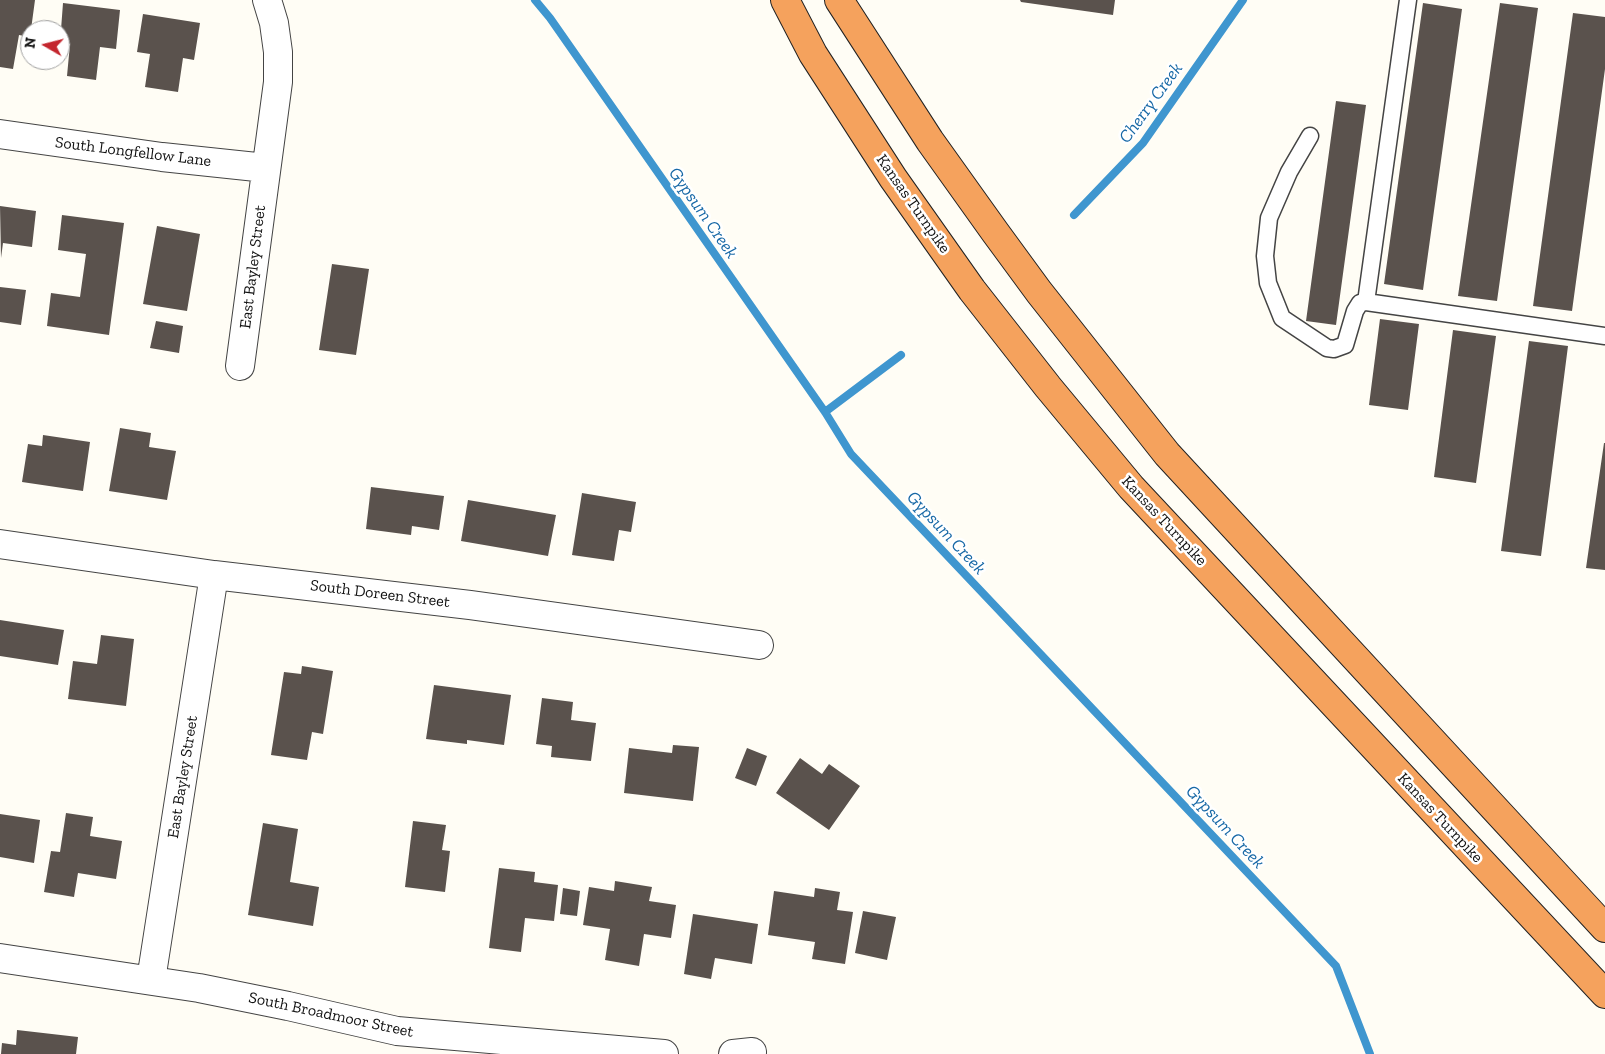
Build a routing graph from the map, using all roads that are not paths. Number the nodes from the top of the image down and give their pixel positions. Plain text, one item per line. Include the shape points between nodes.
1 (267, 0) edge
2 (784, 0) edge
3 (839, 0) edge
4 (1408, 0) edge
5 (0, 134) edge
6 (1310, 136) dead end
7 (266, 168) junction
8 (1366, 302) junction
9 (1605, 336) edge
10 (240, 366) dead end
11 (0, 544) edge
12 (214, 575) junction
13 (759, 646) dead end
14 (1605, 928) edge
15 (0, 958) edge
16 (151, 980) junction
17 (1605, 994) edge
18 (664, 1054) edge

1 - 7 street, East Bayley Street via 278,52 278,82
2 - 17 highway, Kansas Turnpike via 813,54 893,178 972,290 1130,487
3 - 14 highway via 930,141 1039,292 1167,454
4 - 8 lane
5 - 7 street, South Longfellow Lane
6 - 8 lane via 1289,172 1269,218 1265,256 1268,283 1282,318 1327,348 1345,344 1355,311
7 - 10 street, East Bayley Street
8 - 9 lane
11 - 12 street, South Doreen Street
12 - 13 street, South Doreen Street via 470,605
12 - 16 street, East Bayley Street
15 - 16 street, South Broadmoor Street
16 - 18 street, South Broadmoor Street via 397,1031

